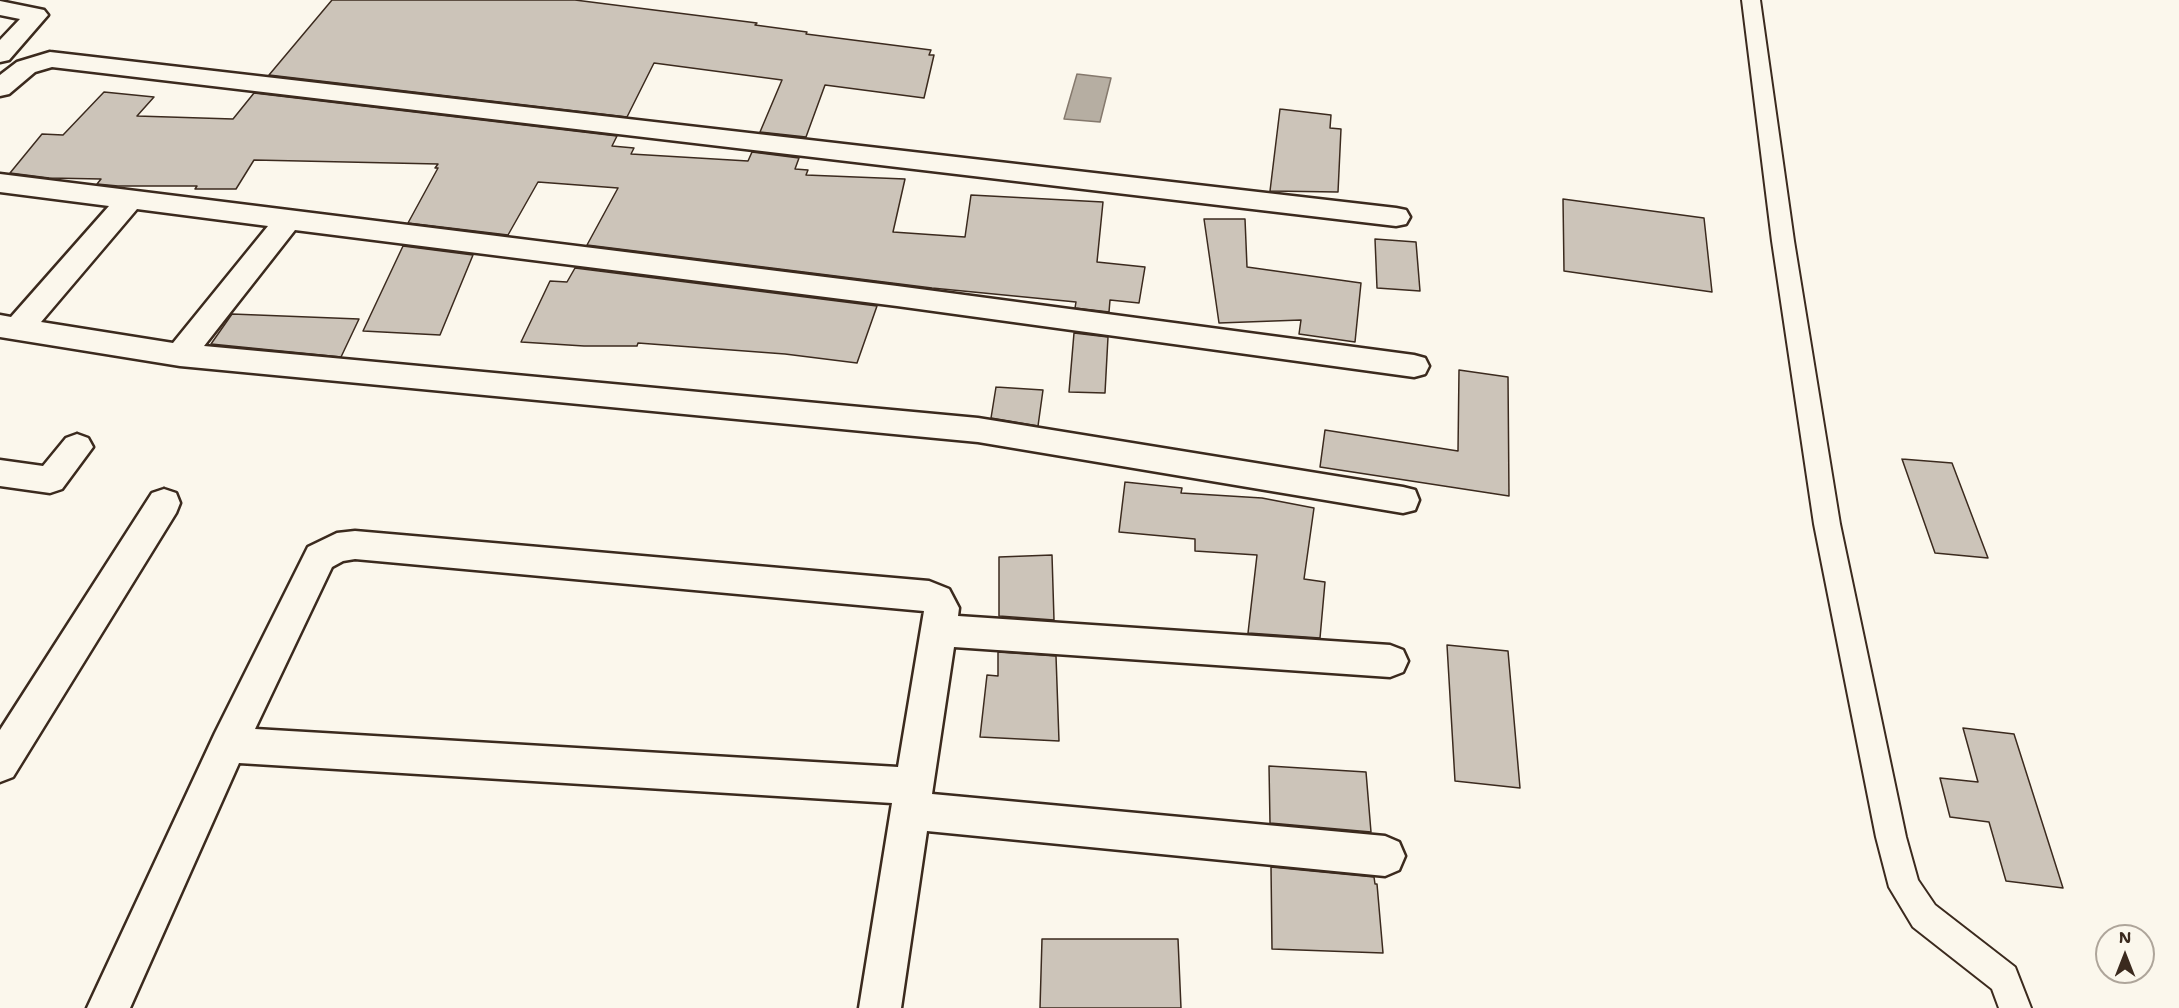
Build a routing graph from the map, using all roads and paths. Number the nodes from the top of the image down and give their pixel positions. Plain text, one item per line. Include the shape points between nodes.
1 (1751, 0) edge
2 (0, 8) edge
3 (0, 55) edge
4 (0, 88) edge
5 (0, 183) edge
6 (130, 200) junction
7 (1396, 217) dead end
8 (288, 220) junction
9 (9, 328) edge
10 (180, 355) junction
11 (1414, 366) dead end
12 (77, 447) dead end
13 (0, 473) edge
14 (1403, 500) dead end
15 (164, 503) dead end
16 (938, 630) junction
17 (1390, 661) dead end
18 (228, 745) junction
19 (0, 764) edge
20 (913, 798) junction
21 (1385, 856) dead end
22 (108, 1008) edge
23 (880, 1008) edge
24 (2015, 1008) edge

1 - 24 lane via 1827,524 1891,837 1905,887 1924,916 2004,978
2 - 3 street via 36,15
4 - 7 street via 26,67 50,59
5 - 6 street
6 - 8 street
6 - 9 street
8 - 10 street
8 - 11 street
9 - 10 street
10 - 14 street via 978,430
12 - 13 street via 50,480
15 - 19 street
16 - 17 street
16 - 18 street via 942,608 929,596 355,545 337,547 320,557
16 - 20 street
18 - 20 street
18 - 22 street
20 - 21 street
20 - 23 street

